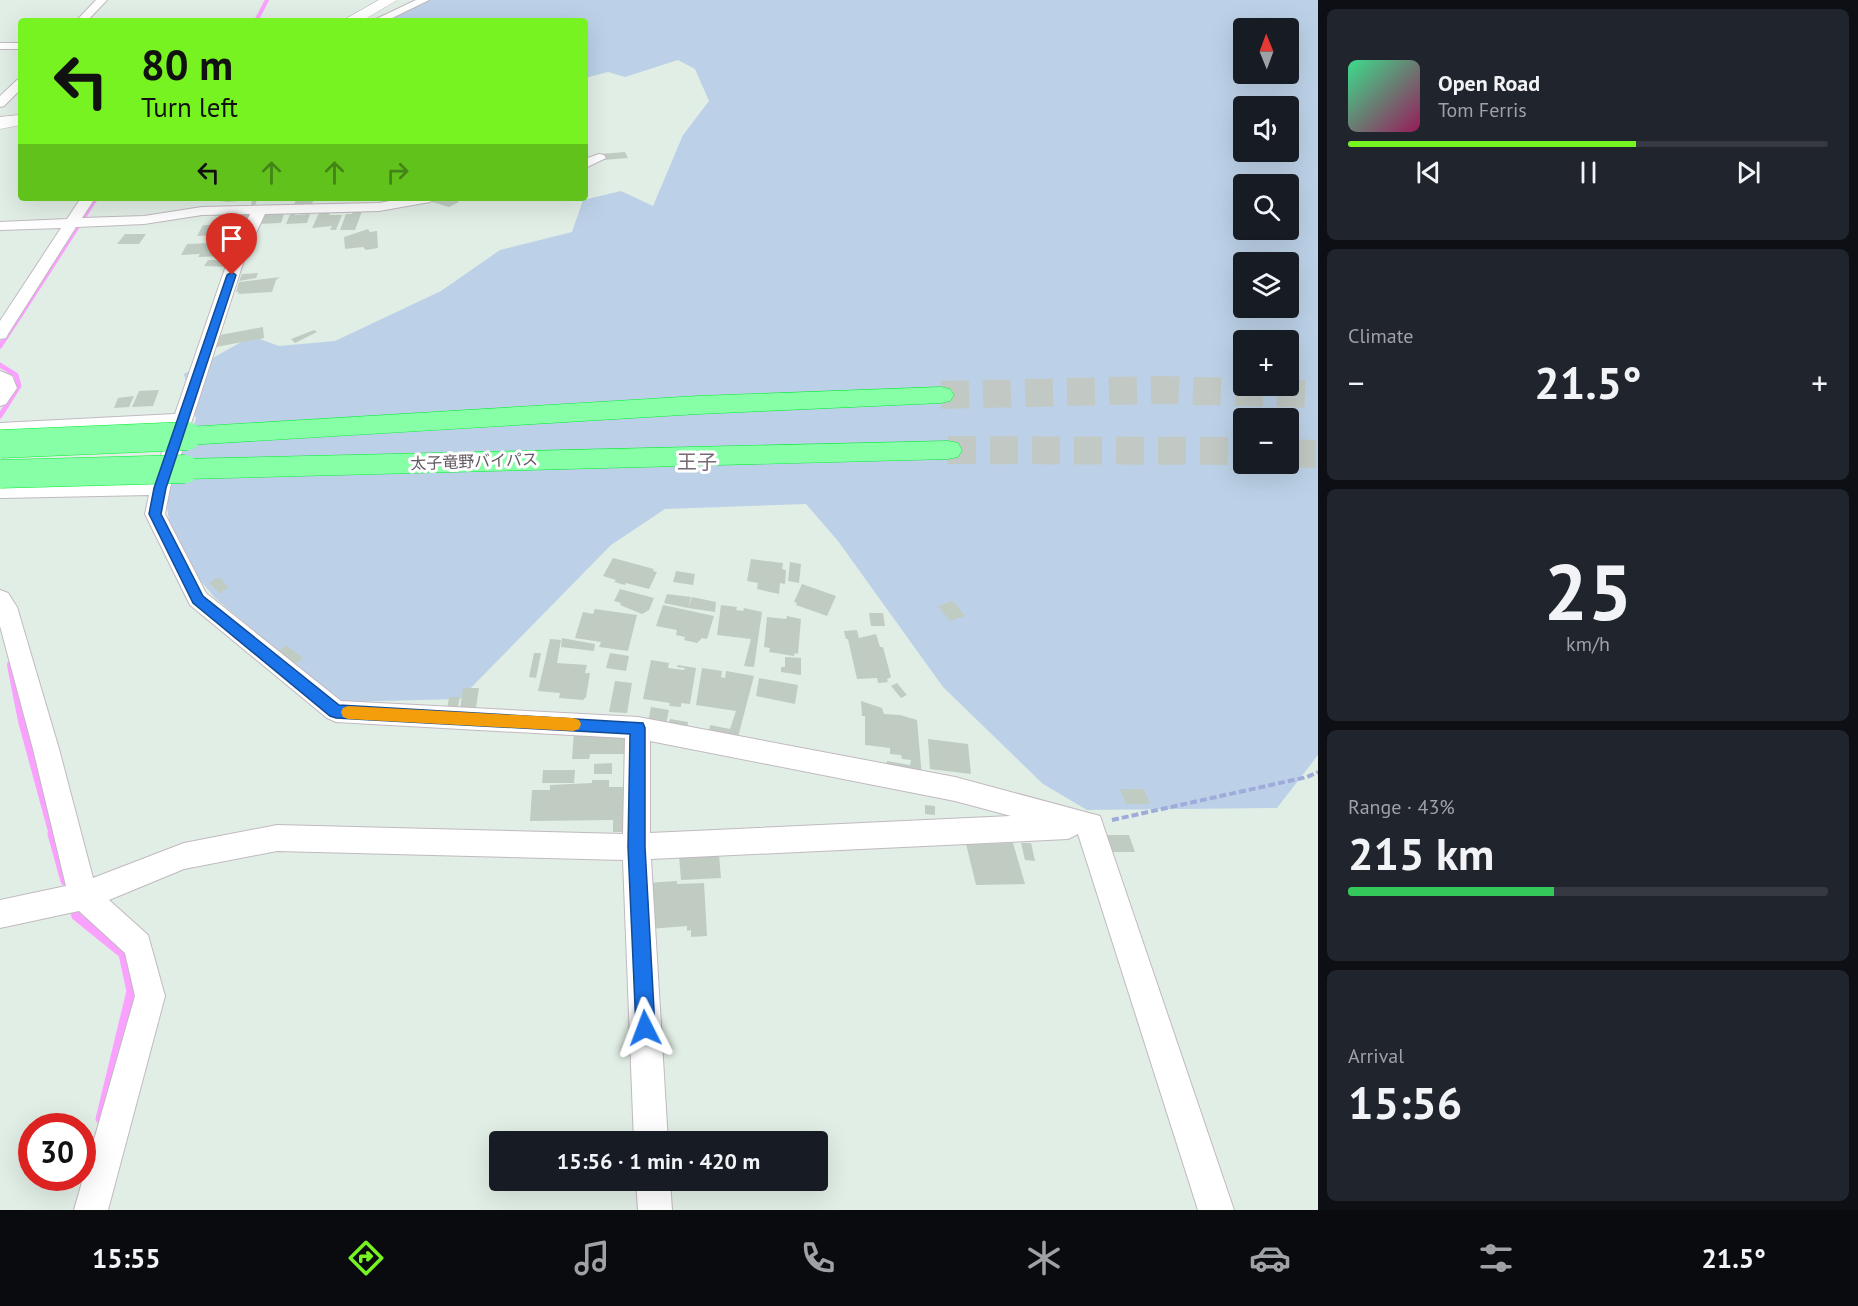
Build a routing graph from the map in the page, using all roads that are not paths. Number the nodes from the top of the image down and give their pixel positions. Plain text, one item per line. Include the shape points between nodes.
1 (102, 0) edge
2 (390, 0) edge
3 (424, 0) edge
4 (84, 18) edge
5 (356, 18) edge
6 (384, 18) edge
7 (0, 46) edge
8 (18, 46) edge
9 (18, 85) edge
10 (0, 103) edge
11 (18, 120) edge
12 (0, 123) edge
13 (599, 158) dead end
14 (588, 163) edge
15 (86, 201) edge
16 (210, 201) edge
17 (412, 201) edge
18 (260, 209) junction
19 (202, 211) junction
20 (72, 224) junction
21 (0, 226) edge
22 (0, 334) edge
23 (0, 376) edge
24 (941, 394) tunnel mouth
25 (0, 400) edge
26 (185, 428) junction
27 (0, 429) edge
28 (0, 444) edge
29 (948, 450) tunnel mouth
30 (0, 474) edge
31 (160, 488) junction
32 (0, 491) edge
33 (0, 599) edge
34 (638, 728) junction
35 (1090, 825) junction
36 (636, 847) junction
37 (83, 896) junction
38 (0, 914) edge
39 (650, 1131) edge
40 (653, 1191) edge
41 (91, 1210) edge
42 (654, 1210) edge
43 (1216, 1210) edge

1 - 4 street
2 - 5 main road
3 - 6 street
7 - 8 street
9 - 10 street
11 - 12 main road
13 - 14 street
15 - 20 street
16 - 19 street
17 - 18 street via 379,207
18 - 19 street
18 - 26 street via 238,254
19 - 20 street via 144,220
20 - 21 street
20 - 22 street
23 - 25 street via 8,388
24 - 26 highway
26 - 27 street
26 - 28 highway, bridge
26 - 31 street
29 - 30 highway, 太子竜野バイパス, bridge
31 - 32 street
31 - 34 street via 155,514 198,599 336,711
33 - 37 street via 6,607 46,749
34 - 35 street via 956,789
34 - 36 street
35 - 36 street
35 - 43 street
36 - 37 street via 277,838 184,856
36 - 39 street
37 - 38 street
37 - 41 street via 138,945 150,996
40 - 42 street

